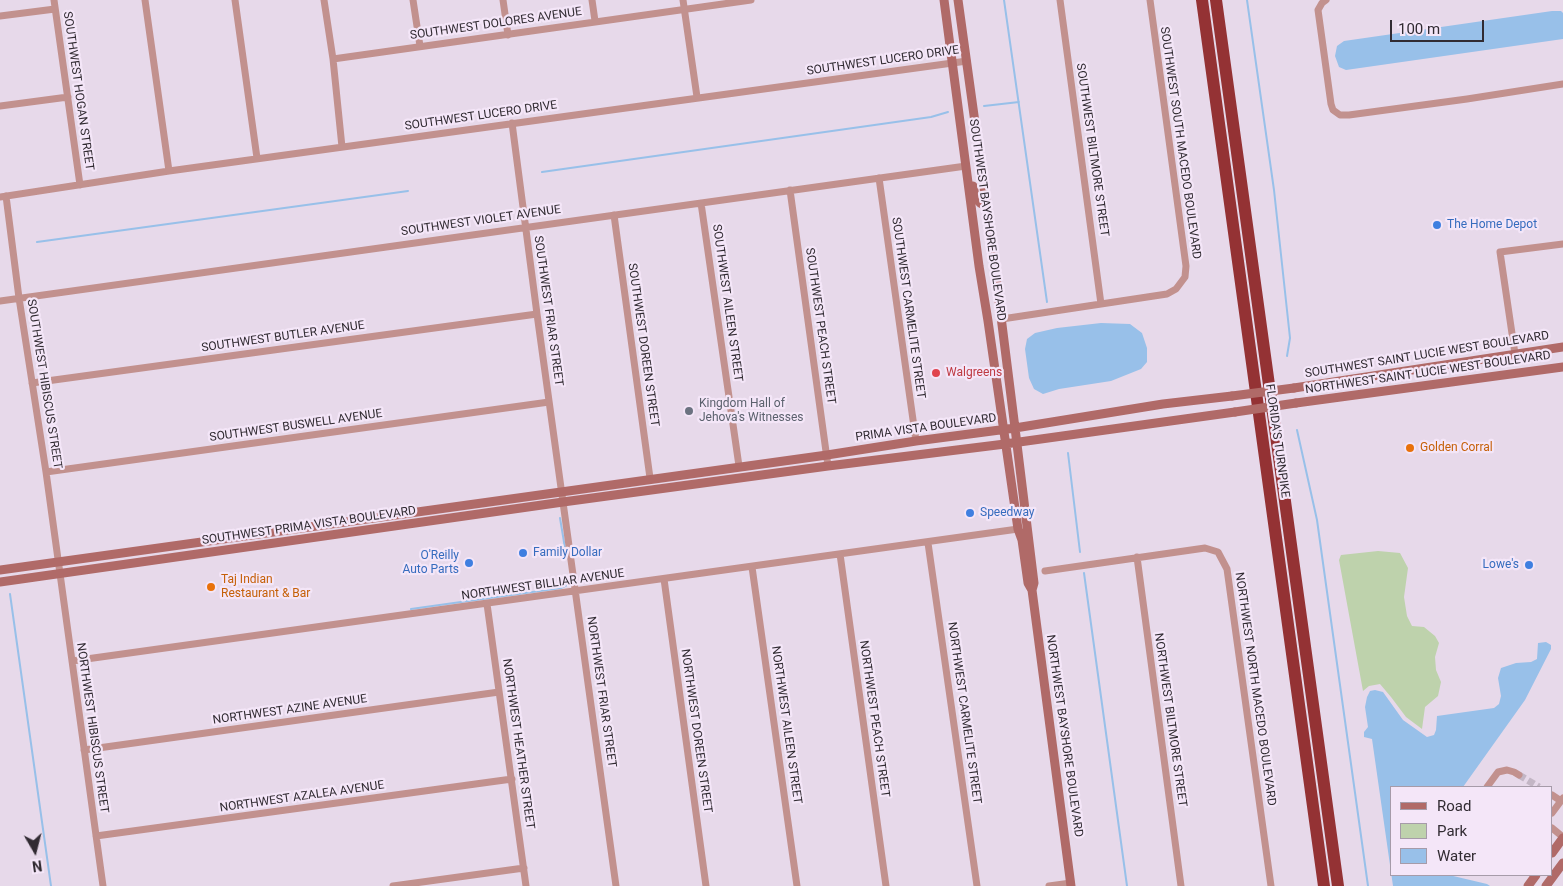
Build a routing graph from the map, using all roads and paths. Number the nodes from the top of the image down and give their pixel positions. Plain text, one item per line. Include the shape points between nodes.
1 (54, 0) edge
2 (145, 0) edge
3 (235, 0) edge
4 (324, 0) edge
5 (413, 0) edge
6 (503, 0) edge
7 (592, 0) edge
8 (683, 0) edge
9 (751, 0) edge
10 (944, 0) edge
11 (958, 0) edge
12 (1060, 0) edge
13 (1150, 0) edge
14 (1202, 0) edge
15 (1216, 0) edge
16 (1326, 0) edge
17 (55, 9) junction
18 (684, 9) junction
19 (0, 16) edge
20 (595, 21) junction
21 (508, 34) junction
22 (420, 46) junction
23 (333, 59) junction
24 (966, 61) junction
25 (952, 63) junction
26 (1563, 84) edge
27 (68, 97) junction
28 (697, 97) junction
29 (0, 106) edge
30 (512, 123) junction
31 (342, 147) junction
32 (964, 150) junction
33 (258, 158) junction
34 (966, 166) junction
35 (169, 171) junction
36 (878, 178) junction
37 (80, 185) junction
38 (790, 190) junction
39 (3, 197) edge
40 (701, 203) junction
41 (986, 206) junction
42 (972, 213) junction
43 (614, 215) junction
44 (525, 226) junction
45 (1563, 244) edge
46 (995, 266) junction
47 (19, 298) junction
48 (0, 301) edge
49 (1101, 304) junction
50 (537, 314) junction
51 (1002, 320) junction
52 (1563, 347) edge
53 (1515, 354) junction
54 (1563, 367) edge
55 (32, 383) junction
56 (1294, 388) joint
57 (550, 402) junction
58 (1296, 403) joint
59 (1015, 428) junction
60 (1004, 429) junction
61 (916, 441) junction
62 (1016, 442) junction
63 (1005, 444) junction
64 (827, 455) junction
65 (739, 466) junction
66 (828, 466) junction
67 (46, 472) junction
68 (650, 478) junction
69 (561, 491) junction
70 (563, 502) junction
71 (1018, 529) junction
72 (928, 543) junction
73 (840, 554) junction
74 (1136, 557) junction
75 (57, 562) junction
76 (752, 567) junction
77 (0, 570) edge
78 (1045, 570) dead end
79 (59, 574) junction
80 (664, 579) junction
81 (0, 582) edge
82 (1032, 590) junction
83 (576, 591) junction
84 (487, 604) junction
85 (72, 661) junction
86 (499, 692) junction
87 (84, 750) junction
88 (1519, 775) tunnel mouth
89 (512, 780) junction
90 (1488, 786) edge
91 (1562, 799) edge
92 (1553, 812) edge
93 (1553, 829) edge
94 (96, 836) junction
95 (1563, 837) edge
96 (1553, 852) edge
97 (1563, 863) edge
98 (524, 868) junction
99 (1071, 884) edge
100 (103, 886) edge
101 (393, 886) edge
102 (526, 886) edge
103 (616, 886) edge
104 (706, 886) edge
105 (797, 886) edge
106 (886, 886) edge
107 (977, 886) edge
108 (1049, 886) edge
109 (1181, 886) edge
110 (1271, 886) edge
111 (1324, 886) edge
112 (1338, 886) edge
113 (1546, 886) edge

1 - 17 street, SOUTHWEST HOGAN STREET
2 - 35 street
3 - 33 street
4 - 23 street
5 - 22 street
6 - 21 street
7 - 20 street
8 - 18 street
9 - 18 street, SOUTHWEST DOLORES AVENUE
10 - 25 main road, SOUTHWEST BAYSHORE BOULEVARD
11 - 24 main road, SOUTHWEST BAYSHORE BOULEVARD
12 - 49 street, SOUTHWEST BILTMORE STREET
13 - 49 street, SOUTHWEST SOUTH MACEDO BOULEVARD via 1185,277 1176,289 1167,294
14 - 111 highway, FLORIDA'S TURNPIKE
15 - 112 highway, FLORIDA'S TURNPIKE
16 - 26 street via 1318,10 1331,104 1340,115
17 - 19 street
17 - 27 street, SOUTHWEST HOGAN STREET
18 - 20 street, SOUTHWEST DOLORES AVENUE
18 - 28 street
20 - 21 street, SOUTHWEST DOLORES AVENUE
21 - 22 street, SOUTHWEST DOLORES AVENUE
22 - 23 street, SOUTHWEST DOLORES AVENUE
23 - 31 street
24 - 25 street, SOUTHWEST LUCERO DRIVE
24 - 41 main road, SOUTHWEST BAYSHORE BOULEVARD
25 - 28 street, SOUTHWEST LUCERO DRIVE
25 - 32 main road, SOUTHWEST BAYSHORE BOULEVARD
27 - 29 street
27 - 37 street, SOUTHWEST HOGAN STREET
28 - 30 street, SOUTHWEST LUCERO DRIVE
30 - 31 street, SOUTHWEST LUCERO DRIVE
30 - 44 street, SOUTHWEST FRIAR STREET
31 - 33 street, SOUTHWEST LUCERO DRIVE
32 - 34 main road, SOUTHWEST BAYSHORE BOULEVARD
32 - 41 main road via 969,157 975,196
33 - 35 street, SOUTHWEST LUCERO DRIVE
34 - 36 street, SOUTHWEST VIOLET AVENUE
34 - 42 main road, SOUTHWEST BAYSHORE BOULEVARD
35 - 37 street, SOUTHWEST LUCERO DRIVE
36 - 38 street, SOUTHWEST VIOLET AVENUE
36 - 61 street, SOUTHWEST CARMELITE STREET
37 - 39 street, SOUTHWEST LUCERO DRIVE
38 - 40 street, SOUTHWEST VIOLET AVENUE
38 - 64 street, SOUTHWEST PEACH STREET
39 - 47 street, SOUTHWEST HIBISCUS STREET
40 - 43 street, SOUTHWEST VIOLET AVENUE
40 - 65 street, SOUTHWEST AILEEN STREET
41 - 46 main road, SOUTHWEST BAYSHORE BOULEVARD
42 - 46 main road via 983,221 989,260
42 - 60 main road, SOUTHWEST BAYSHORE BOULEVARD
43 - 44 street, SOUTHWEST VIOLET AVENUE
43 - 68 street, SOUTHWEST DOREEN STREET
44 - 47 street, SOUTHWEST VIOLET AVENUE
44 - 50 street, SOUTHWEST FRIAR STREET
45 - 53 street via 1500,252
46 - 51 main road, SOUTHWEST BAYSHORE BOULEVARD
47 - 48 street, SOUTHWEST VIOLET AVENUE
47 - 55 street, SOUTHWEST HIBISCUS STREET
49 - 51 street, SOUTHWEST SOUTH MACEDO BOULEVARD
50 - 55 street, SOUTHWEST BUTLER AVENUE
50 - 57 street, SOUTHWEST FRIAR STREET
51 - 59 main road, SOUTHWEST BAYSHORE BOULEVARD
52 - 53 main road, SOUTHWEST SAINT LUCIE WEST BOULEVARD
53 - 56 main road, SOUTHWEST SAINT LUCIE WEST BOULEVARD
54 - 58 main road, NORTHWEST SAINT LUCIE WEST BOULEVARD
55 - 67 street, SOUTHWEST HIBISCUS STREET
56 - 59 main road, PRIMA VISTA BOULEVARD, bridge via 1163,404
57 - 67 street, SOUTHWEST BUSWELL AVENUE
57 - 69 street, SOUTHWEST FRIAR STREET
58 - 62 main road, PRIMA VISTA BOULEVARD, bridge
59 - 60 main road, PRIMA VISTA BOULEVARD
59 - 62 main road, SOUTHWEST BAYSHORE BOULEVARD
60 - 61 main road, PRIMA VISTA BOULEVARD
60 - 63 main road, SOUTHWEST BAYSHORE BOULEVARD
61 - 64 main road, PRIMA VISTA BOULEVARD
62 - 63 main road, PRIMA VISTA BOULEVARD
62 - 82 main road, NORTHWEST BAYSHORE BOULEVARD via 1034,583
63 - 66 main road, PRIMA VISTA BOULEVARD
63 - 71 main road, NORTHWEST BAYSHORE BOULEVARD
64 - 65 main road, PRIMA VISTA BOULEVARD
64 - 66 street, SOUTHWEST PEACH STREET
65 - 68 main road, PRIMA VISTA BOULEVARD
66 - 70 main road, PRIMA VISTA BOULEVARD
67 - 75 street, SOUTHWEST HIBISCUS STREET
68 - 69 main road, PRIMA VISTA BOULEVARD
69 - 70 street, SOUTHWEST FRIAR STREET
69 - 75 main road, SOUTHWEST PRIMA VISTA BOULEVARD
70 - 79 main road, SOUTHWEST PRIMA VISTA BOULEVARD
70 - 83 street, NORTHWEST FRIAR STREET
71 - 72 street, NORTHWEST BILLIAR AVENUE
71 - 82 main road, NORTHWEST BAYSHORE BOULEVARD
72 - 73 street, NORTHWEST BILLIAR AVENUE
72 - 107 street, NORTHWEST CARMELITE STREET
73 - 76 street, NORTHWEST BILLIAR AVENUE
73 - 106 street, NORTHWEST PEACH STREET
74 - 78 street, NORTHWEST NORTH MACEDO BOULEVARD
74 - 109 street, NORTHWEST BILTMORE STREET
74 - 110 street, NORTHWEST NORTH MACEDO BOULEVARD via 1205,548 1218,552 1227,569
75 - 77 main road, SOUTHWEST PRIMA VISTA BOULEVARD
75 - 79 street, SOUTHWEST HIBISCUS STREET
76 - 80 street, NORTHWEST BILLIAR AVENUE
76 - 105 street, NORTHWEST AILEEN STREET
79 - 81 main road, SOUTHWEST PRIMA VISTA BOULEVARD
79 - 85 street, NORTHWEST HIBISCUS STREET
80 - 83 street, NORTHWEST BILLIAR AVENUE
80 - 104 street, NORTHWEST DOREEN STREET
82 - 99 main road, NORTHWEST BAYSHORE BOULEVARD
83 - 84 street, NORTHWEST BILLIAR AVENUE
83 - 103 street, NORTHWEST FRIAR STREET
84 - 85 street, NORTHWEST BILLIAR AVENUE
84 - 86 street, NORTHWEST HEATHER STREET
85 - 87 street, NORTHWEST HIBISCUS STREET
86 - 87 street, NORTHWEST AZINE AVENUE
86 - 89 street, NORTHWEST HEATHER STREET
87 - 94 street, NORTHWEST HIBISCUS STREET
88 - 90 street via 1507,770 1498,772
89 - 94 street, NORTHWEST AZALEA AVENUE
89 - 98 street, NORTHWEST HEATHER STREET
91 - 92 street
93 - 95 street
94 - 100 street, NORTHWEST HIBISCUS STREET
95 - 96 main road
97 - 113 main road
98 - 101 street
98 - 102 street, NORTHWEST HEATHER STREET
99 - 108 street

